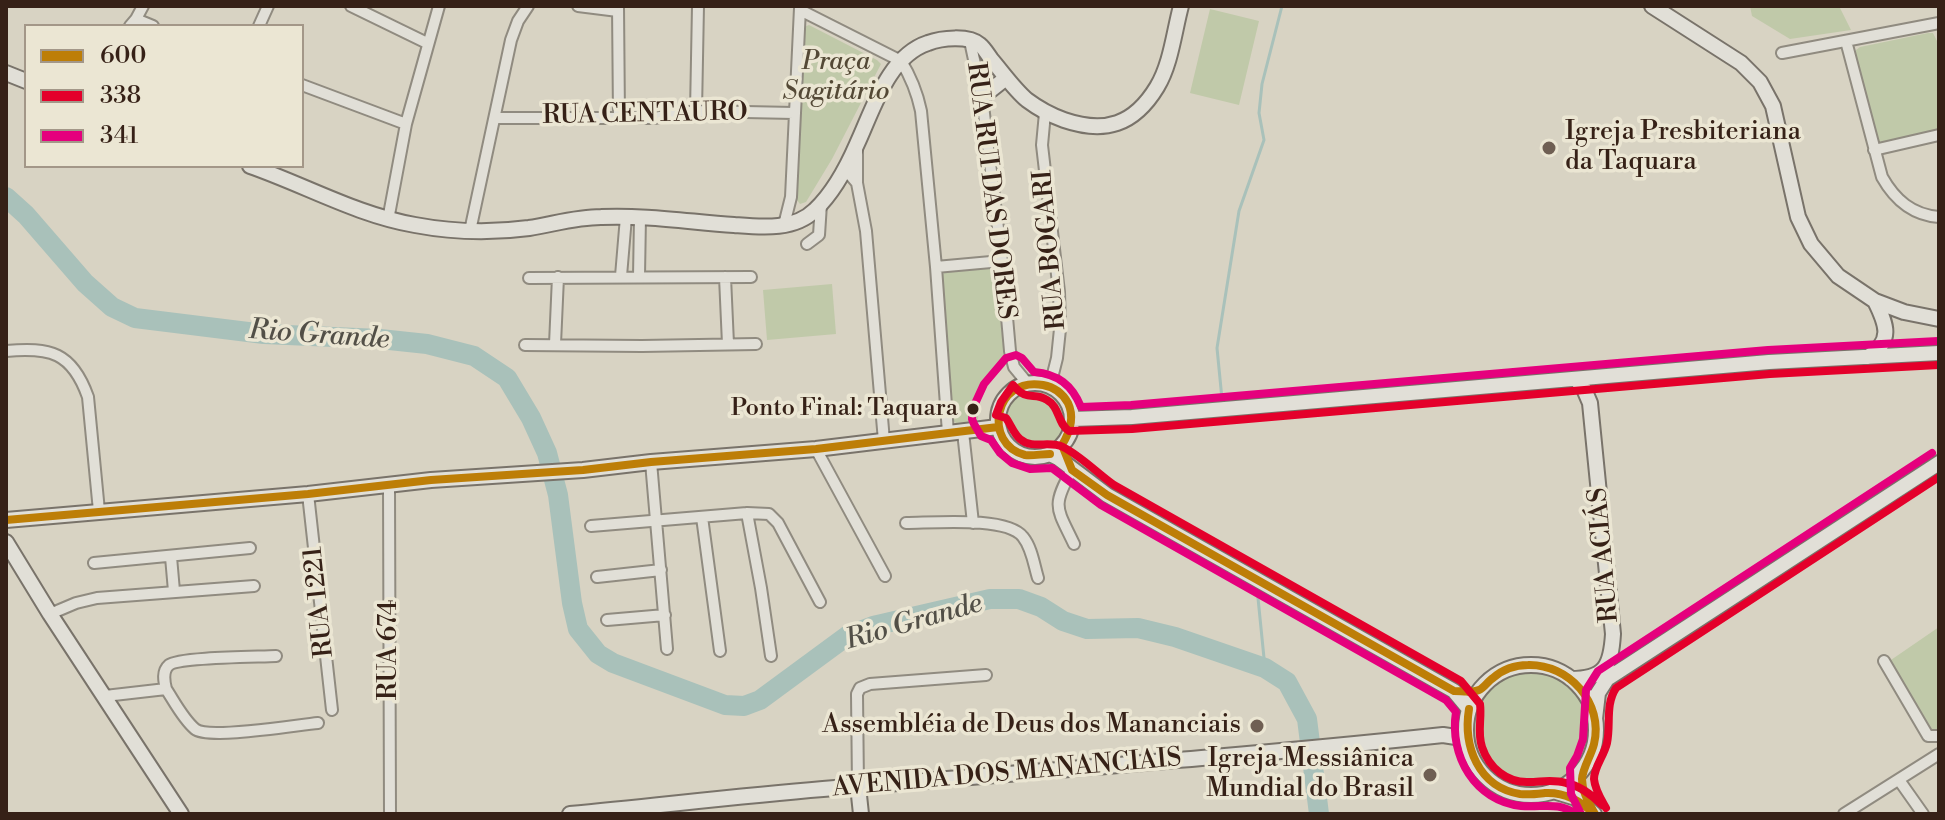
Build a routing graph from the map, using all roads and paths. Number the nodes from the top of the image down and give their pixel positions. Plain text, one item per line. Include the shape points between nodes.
1 (143, 6) edge
2 (351, 6) edge
3 (439, 6) edge
4 (528, 6) edge
5 (578, 6) edge
6 (698, 6) edge
7 (1181, 6) edge
8 (1652, 6) edge
9 (800, 8) edge
10 (618, 9) edge
11 (133, 23) edge
12 (1939, 24) edge
13 (970, 41) junction
14 (1846, 41) junction
15 (427, 43) junction
16 (1782, 53) dead end
17 (901, 61) junction
18 (1006, 78) junction
19 (304, 86) edge
20 (982, 97) junction
21 (696, 111) junction
22 (794, 113) junction
23 (1045, 113) junction
24 (619, 117) junction
25 (496, 118) junction
26 (406, 124) junction
27 (1939, 135) edge
28 (857, 145) junction
29 (1874, 150) junction
30 (260, 168) edge
31 (845, 169) junction
32 (857, 183) junction
33 (791, 197) junction
34 (821, 203) junction
35 (633, 217) junction
36 (1939, 217) edge
37 (802, 219) junction
38 (388, 220) junction
39 (784, 225) junction
40 (470, 231) junction
41 (807, 244) dead end
42 (1002, 261) junction
43 (936, 267) junction
44 (621, 276) junction
45 (639, 276) junction
46 (558, 277) junction
47 (725, 277) junction
48 (751, 277) dead end
49 (529, 278) dead end
50 (1875, 301) junction
51 (1939, 319) edge
52 (555, 344) junction
53 (728, 344) junction
54 (756, 344) dead end
55 (525, 345) dead end
56 (6, 351) edge
57 (1939, 353) edge
58 (1867, 358) junction
59 (1604, 377) junction
60 (1576, 379) junction
61 (1028, 384) junction
62 (1050, 386) junction
63 (1590, 403) junction
64 (1072, 419) junction
65 (998, 427) junction
66 (955, 433) junction
67 (884, 441) junction
68 (1062, 445) junction
69 (816, 449) junction
70 (1050, 454) junction
71 (651, 462) junction
72 (1939, 463) edge
73 (1071, 468) junction
74 (389, 486) junction
75 (308, 494) junction
76 (99, 511) junction
77 (747, 513) junction
78 (702, 517) junction
79 (6, 520) edge
80 (656, 521) junction
81 (906, 523) dead end
82 (973, 523) junction
83 (591, 526) dead end
84 (6, 542) edge
85 (1074, 544) dead end
86 (250, 548) dead end
87 (171, 557) junction
88 (94, 563) dead end
89 (661, 570) junction
90 (885, 576) dead end
91 (597, 577) dead end
92 (1038, 578) dead end
93 (254, 586) dead end
94 (174, 591) junction
95 (820, 602) dead end
96 (50, 614) junction
97 (665, 615) junction
98 (607, 620) dead end
99 (1613, 634) junction
100 (667, 649) dead end
101 (720, 651) dead end
102 (1648, 651) junction
103 (276, 656) dead end
104 (771, 656) dead end
105 (1884, 661) dead end
106 (986, 675) dead end
107 (1571, 679) junction
108 (166, 689) junction
109 (1479, 690) junction
110 (1454, 691) junction
111 (105, 696) junction
112 (332, 710) dead end
113 (1468, 714) junction
114 (1595, 719) junction
115 (318, 723) dead end
116 (1443, 735) junction
117 (1939, 736) edge
118 (1467, 742) junction
119 (1939, 754) edge
120 (1582, 770) junction
121 (1899, 780) junction
122 (858, 786) junction
123 (1553, 791) junction
124 (1861, 804) junction
125 (177, 811) edge
126 (390, 814) edge
127 (570, 814) edge
128 (861, 814) edge
129 (1595, 814) edge
130 (1844, 814) edge
131 (1867, 814) edge
132 (1923, 814) edge

1 - 11 street
2 - 15 street
3 - 15 street
4 - 25 street via 511,40
5 - 10 street
6 - 21 street
7 - 23 street via 1167,63 1143,106 1111,126 1076,124
8 - 50 street via 1741,63 1760,82 1773,106 1798,217 1811,244 1838,276
9 - 17 street
9 - 22 street
10 - 24 street
12 - 14 street
13 - 17 street via 924,44
13 - 18 street via 979,43
13 - 20 street, RUA RUI DAS DORES
14 - 16 street
14 - 29 street
15 - 26 street
17 - 28 street
17 - 43 street via 921,111
18 - 20 street
18 - 23 street
19 - 26 street
20 - 42 street, RUA RUI DAS DORES
21 - 22 street, RUA CENTAURO
21 - 24 street, RUA CENTAURO
22 - 33 street
23 - 62 street, RUA BOGARI via 1042,145 1060,329
24 - 25 street, RUA CENTAURO
25 - 40 street
26 - 38 street
27 - 29 street
28 - 31 street
28 - 32 street
29 - 36 street via 1882,177 1902,204
30 - 38 street
31 - 32 street
31 - 34 street
32 - 67 street
33 - 37 street
33 - 39 street
34 - 37 street
34 - 41 street via 819,235
35 - 39 street
35 - 40 street
35 - 44 street
35 - 45 street
37 - 39 street
38 - 40 street
42 - 43 street
42 - 61 street, RUA RUI DAS DORES via 1011,359
43 - 66 street
44 - 45 street
44 - 46 street
45 - 47 street
46 - 49 street
46 - 52 street
47 - 48 street
47 - 53 street
50 - 51 street
50 - 58 street via 1886,332 1879,350
52 - 53 street
52 - 55 street
53 - 54 street
56 - 76 street via 44,350 74,368 88,397
57 - 58 street
58 - 59 street
59 - 60 street
59 - 63 street
60 - 63 street, RUA ACIÁS
60 - 64 street
61 - 62 street
61 - 65 street via 1004,399
62 - 64 street via 1069,406
63 - 99 street, RUA ACIÁS
64 - 68 street
65 - 66 street
65 - 70 street via 1003,440 1023,456
66 - 67 street
66 - 82 street
67 - 69 street
68 - 70 street
68 - 73 street
69 - 71 street
69 - 90 street
70 - 73 street
71 - 74 street
71 - 80 street
72 - 102 street
73 - 85 street via 1058,501
73 - 110 street via 1107,495
74 - 75 street
74 - 126 street, RUA 674
75 - 76 street
75 - 112 street, RUA 1221
76 - 79 street
77 - 78 street
77 - 95 street via 769,514 778,523
77 - 104 street
78 - 80 street
78 - 101 street
80 - 83 street
80 - 89 street
81 - 82 street
82 - 92 street via 1016,530 1025,539
84 - 96 street
86 - 87 street
87 - 88 street
87 - 94 street
89 - 91 street
89 - 97 street
93 - 94 street
94 - 96 street via 86,600
96 - 111 street
97 - 98 street
97 - 100 street
99 - 102 street via 1621,648
99 - 107 street, RUA ACIÁS via 1609,660 1600,673
102 - 114 street via 1602,685
103 - 108 street via 173,663 165,674
105 - 117 street via 1928,736
106 - 122 street via 860,688
107 - 109 street via 1550,668 1526,665 1500,673
107 - 114 street via 1591,704
108 - 111 street
108 - 115 street via 193,728 204,733
109 - 110 street
109 - 113 street
110 - 113 street
111 - 125 street
113 - 116 street, AVENIDA DOS MANANCIAIS
113 - 118 street
114 - 120 street via 1595,741
116 - 118 street, AVENIDA DOS MANANCIAIS
116 - 122 street, AVENIDA DOS MANANCIAIS
118 - 123 street via 1478,768 1499,787 1535,795
119 - 121 street
120 - 123 street
120 - 129 street via 1583,791
121 - 124 street
121 - 132 street
122 - 127 street, AVENIDA DOS MANANCIAIS
122 - 128 street
123 - 129 street via 1576,798
124 - 130 street
124 - 131 street

